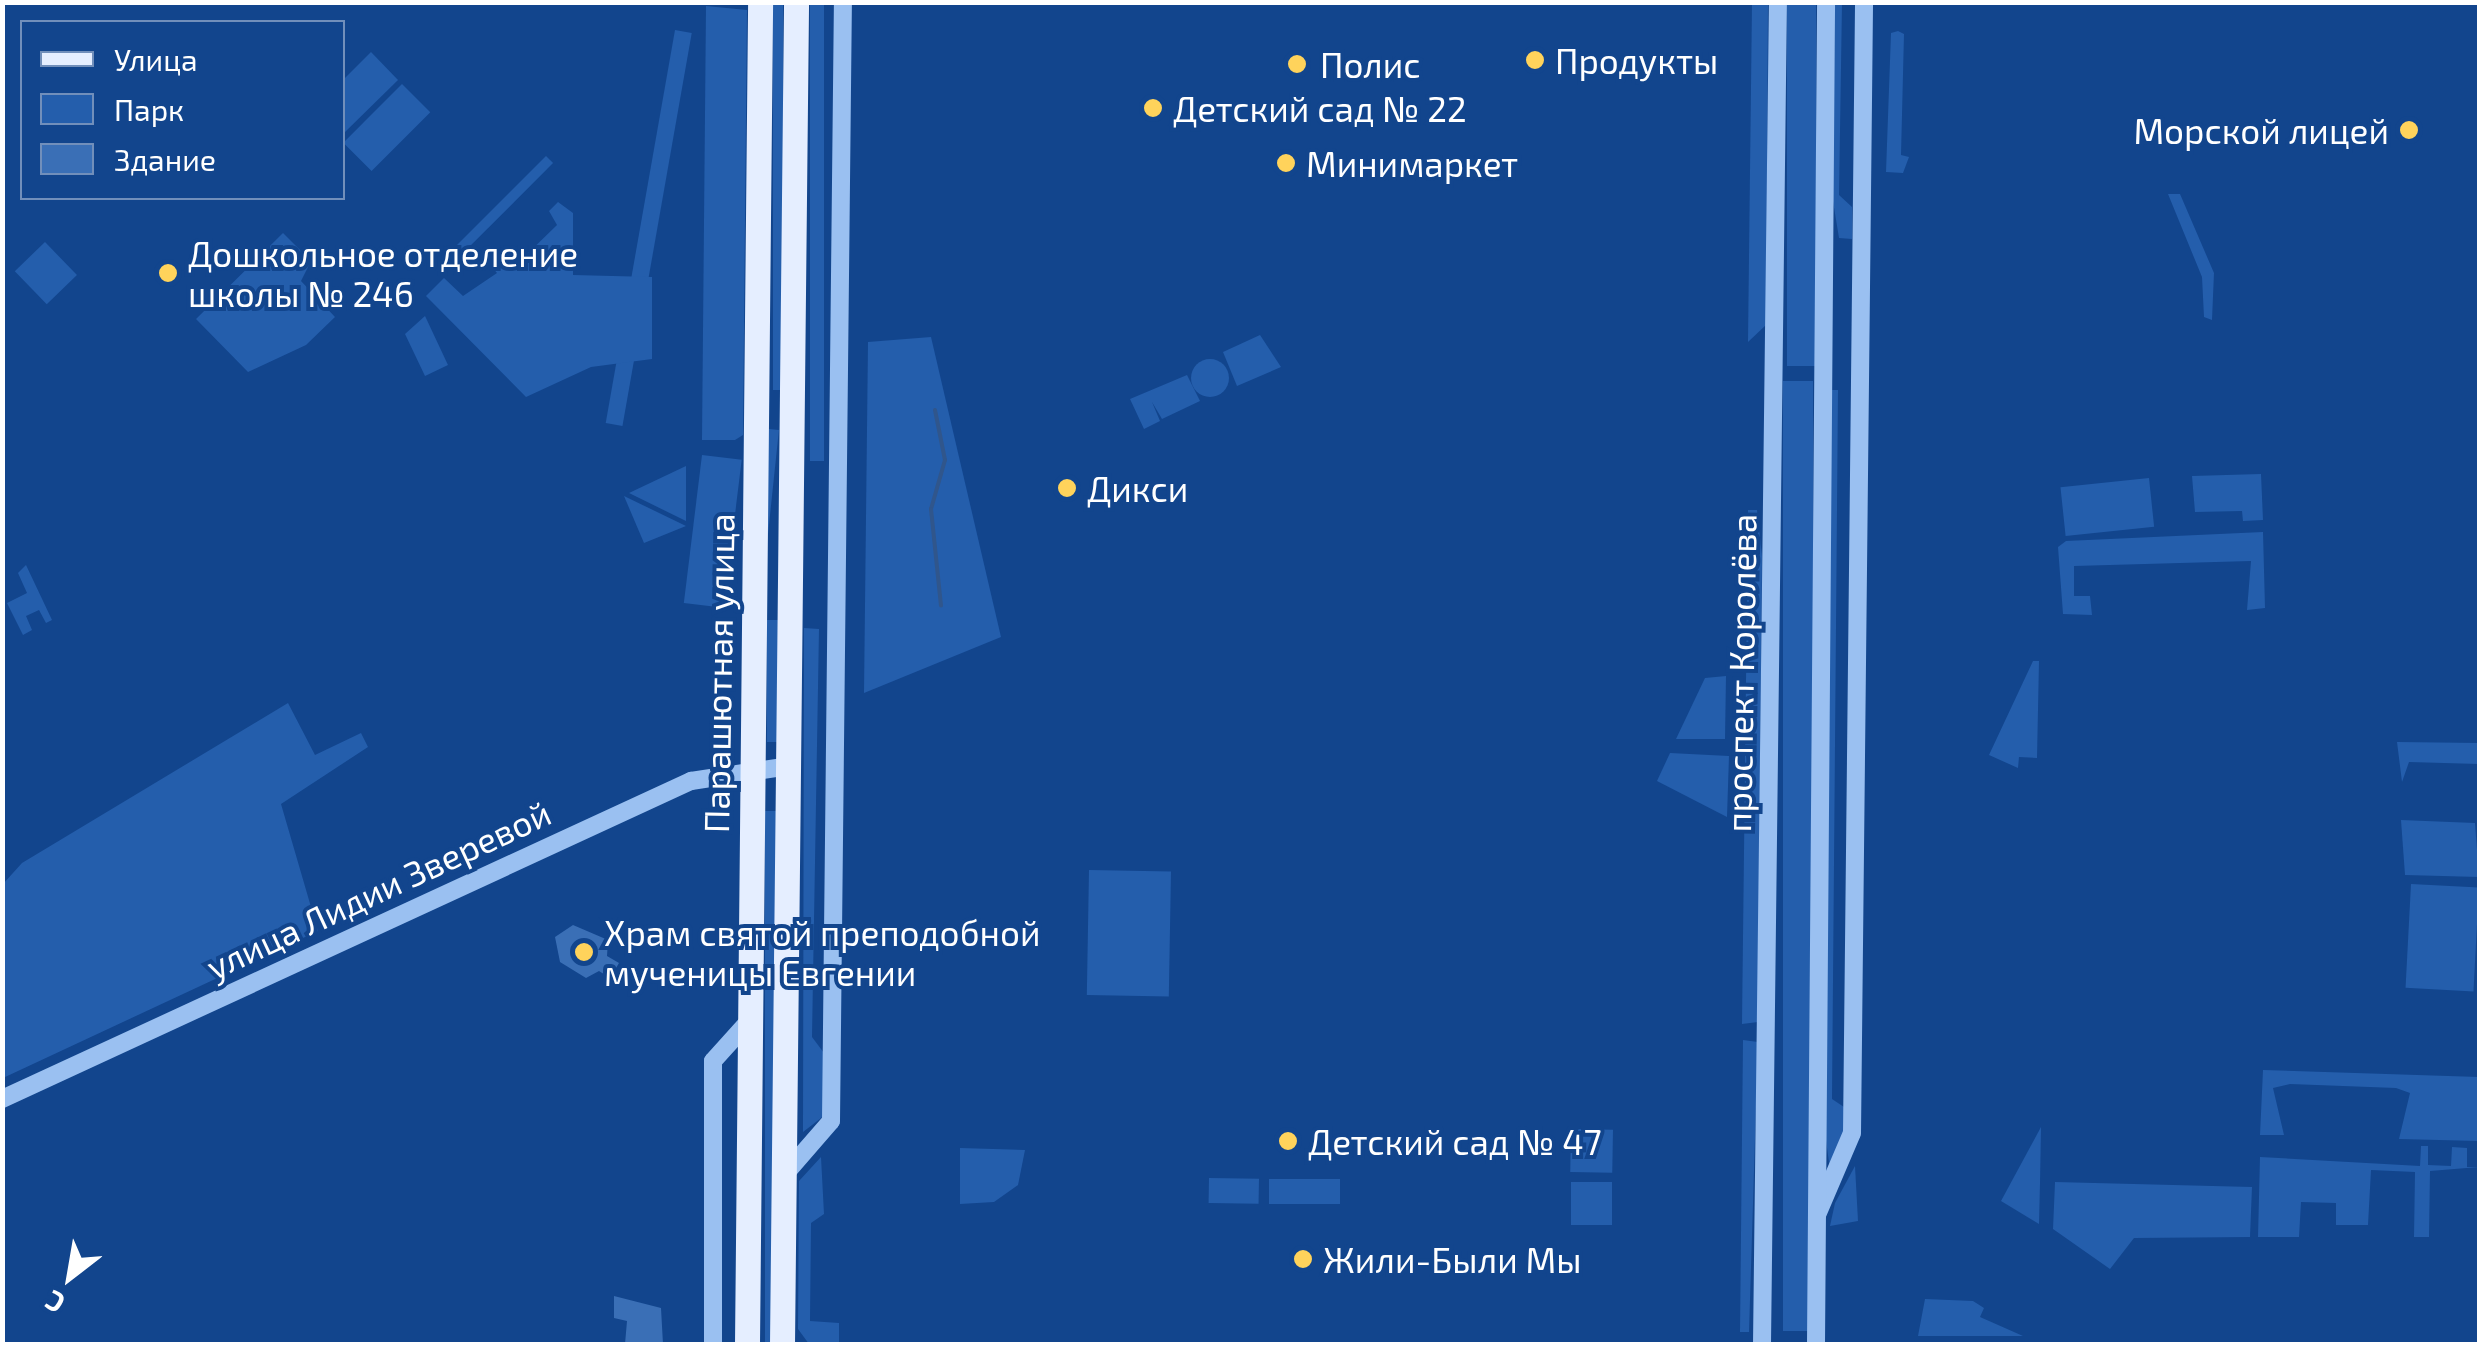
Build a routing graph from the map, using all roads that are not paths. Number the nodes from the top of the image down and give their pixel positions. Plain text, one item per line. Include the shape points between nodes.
1 (760, 2) edge
2 (796, 2) edge
3 (843, 2) edge
4 (1778, 2) edge
5 (1826, 2) edge
6 (1864, 2) edge
7 (792, 399) junction
8 (756, 400) junction
9 (789, 766) junction
10 (754, 768) junction
11 (749, 1021) junction
12 (2, 1098) edge
13 (784, 1174) junction
14 (1817, 1215) junction
15 (713, 1344) edge
16 (747, 1344) edge
17 (782, 1344) edge
18 (1762, 1344) edge
19 (1816, 1344) edge

1 - 8 main road, Парашютная улица
2 - 7 main road, Парашютная улица
3 - 13 street via 831,1121
4 - 18 street, проспект Королёва
5 - 14 street
6 - 14 street via 1852,1133
7 - 8 main road via 774,414
7 - 9 main road, Парашютная улица
8 - 10 main road, Парашютная улица
9 - 10 street, улица Лидии Зверевой
9 - 13 main road, Парашютная улица
10 - 11 main road, Парашютная улица
10 - 12 street, улица Лидии Зверевой via 691,781
11 - 15 street via 713,1061
11 - 16 main road, Парашютная улица
13 - 17 main road, Парашютная улица
14 - 19 street

